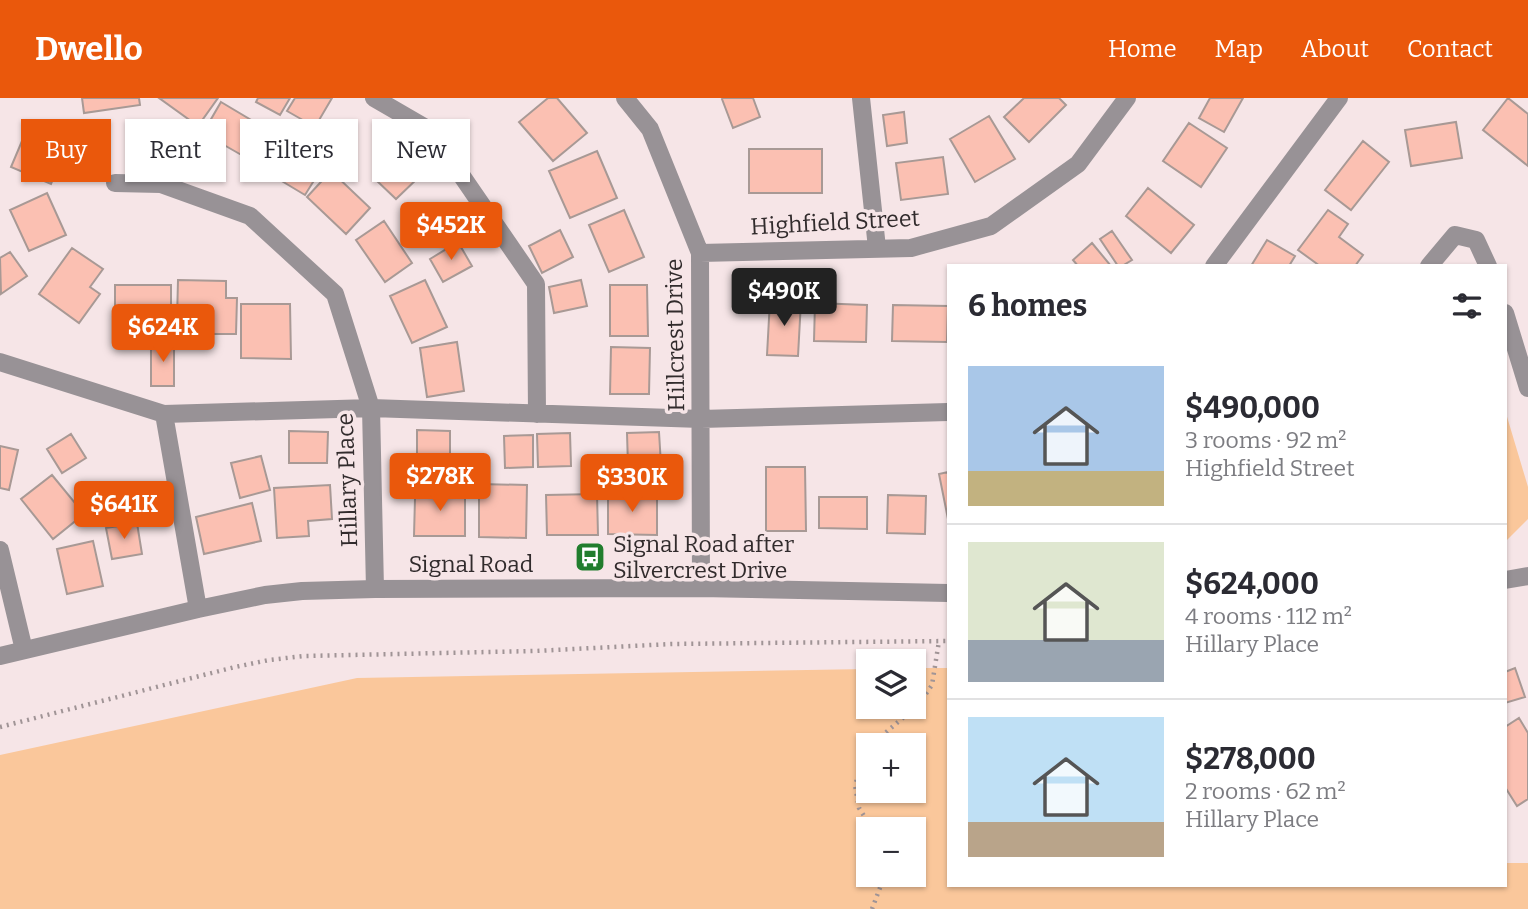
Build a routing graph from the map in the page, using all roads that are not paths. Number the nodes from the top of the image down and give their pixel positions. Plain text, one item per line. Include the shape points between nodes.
1 (374, 98) edge
2 (625, 98) edge
3 (861, 98) edge
4 (1127, 98) edge
5 (1339, 98) edge
6 (115, 183) dead end
7 (877, 248) junction
8 (700, 253) junction
9 (1215, 264) edge
10 (1431, 264) edge
11 (1487, 264) edge
12 (1507, 320) edge
13 (0, 362) edge
14 (1528, 388) edge
15 (371, 408) junction
16 (947, 412) edge
17 (164, 414) junction
18 (537, 414) junction
19 (701, 419) junction
20 (0, 550) edge
21 (1528, 576) edge
22 (1507, 580) edge
23 (701, 588) junction
24 (375, 589) junction
25 (947, 593) edge
26 (198, 609) junction
27 (24, 650) junction
28 (0, 656) edge

1 - 18 street via 431,131 536,284
2 - 8 street, Hillcrest Drive via 650,129
3 - 7 street
4 - 7 street, Highfield Street via 1078,164 990,226 911,248
5 - 9 street
6 - 15 street, Hillary Place via 161,184 250,216 335,294
7 - 8 street, Highfield Street
8 - 19 street, Hillcrest Drive
10 - 11 street via 1455,235 1476,240
12 - 14 street
13 - 17 street
15 - 17 street
15 - 18 street
15 - 24 street, Hillary Place
16 - 19 street
17 - 26 street
18 - 19 street
19 - 23 street, Hillcrest Drive
20 - 27 street
21 - 22 street
23 - 24 street, Signal Road
23 - 25 street, Signal Road
24 - 26 street, Signal Road via 265,595
26 - 27 street, Signal Road
27 - 28 street, Signal Road

